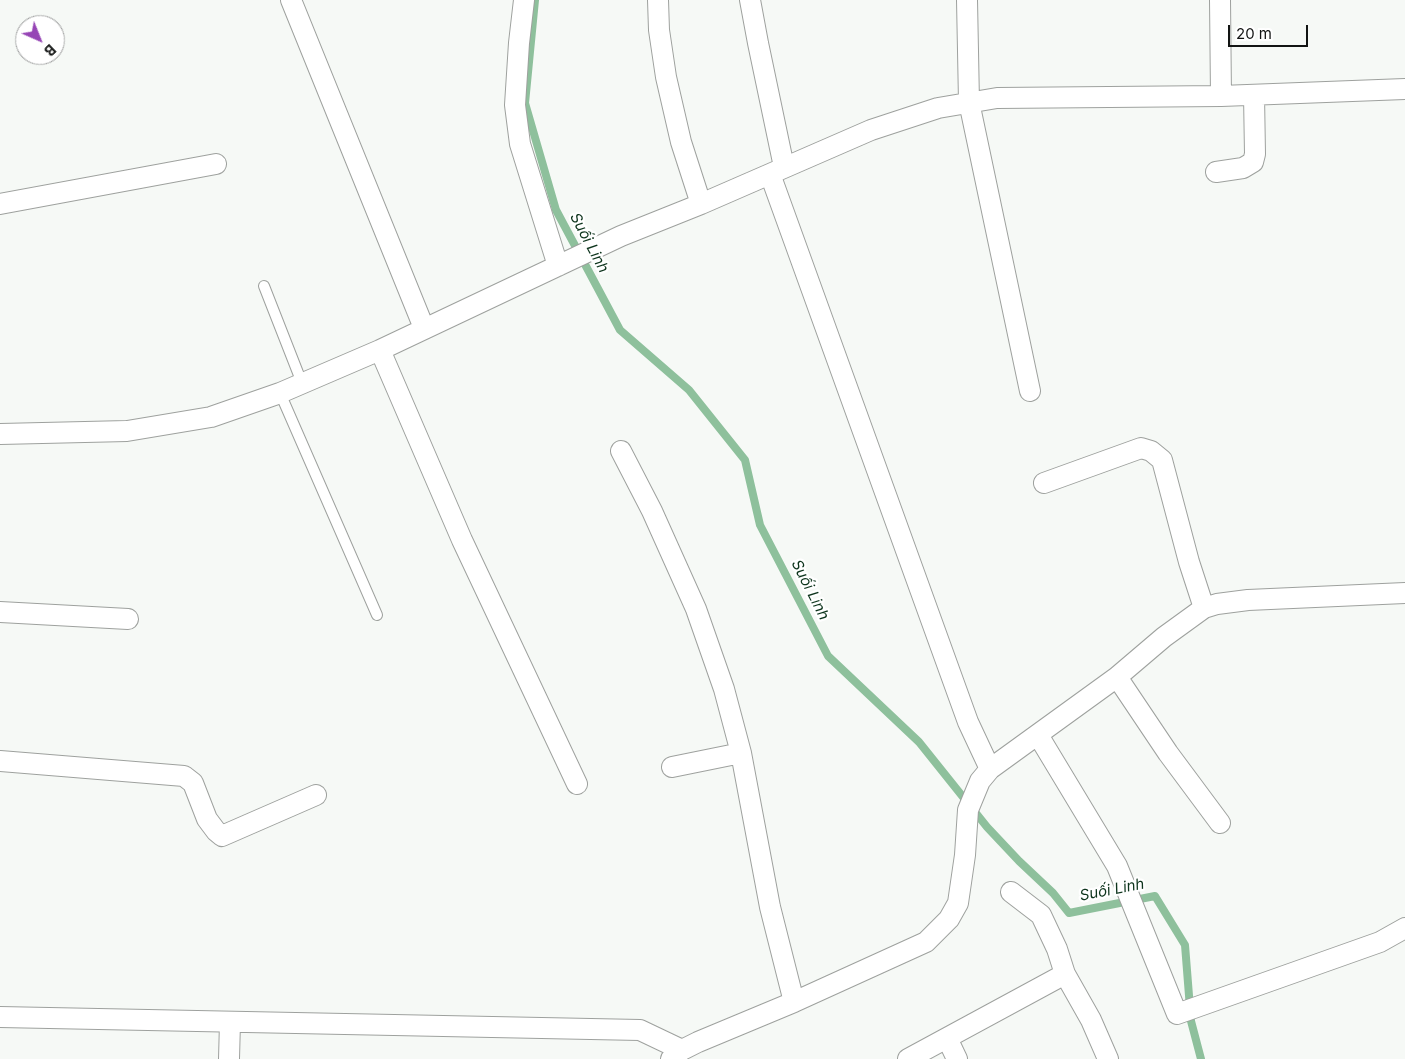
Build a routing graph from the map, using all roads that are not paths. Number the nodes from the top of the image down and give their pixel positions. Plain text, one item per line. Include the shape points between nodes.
1 (291, 0) edge
2 (524, 0) edge
3 (658, 0) edge
4 (750, 0) edge
5 (967, 0) edge
6 (1220, 0) edge
7 (1405, 89) edge
8 (1254, 95) junction
9 (1221, 96) junction
10 (969, 102) junction
11 (216, 164) dead end
12 (777, 170) junction
13 (1216, 172) dead end
14 (0, 204) edge
15 (701, 204) junction
16 (558, 266) junction
17 (264, 286) dead end
18 (424, 328) junction
19 (380, 350) junction
20 (302, 383) junction
21 (1030, 391) dead end
22 (280, 393) junction
23 (0, 434) edge
24 (621, 451) dead end
25 (1044, 483) dead end
26 (1405, 593) edge
27 (1204, 608) junction
28 (0, 612) edge
29 (377, 615) dead end
30 (128, 619) dead end
31 (1117, 677) junction
32 (1038, 735) junction
33 (741, 753) junction
34 (0, 761) edge
35 (672, 767) dead end
36 (985, 775) junction
37 (577, 784) dead end
38 (316, 796) dead end
39 (1220, 822) dead end
40 (1011, 892) dead end
41 (1405, 928) edge
42 (1065, 974) junction
43 (794, 1002) junction
44 (0, 1017) edge
45 (230, 1022) junction
46 (947, 1038) junction
47 (677, 1055) edge
48 (229, 1059) edge
49 (908, 1059) edge
50 (957, 1059) edge
51 (1108, 1059) edge

1 - 18 street
2 - 16 street via 515,105 520,144
3 - 15 street via 666,77 681,142
4 - 12 street
5 - 10 street
6 - 9 street
7 - 8 street
8 - 9 street
8 - 13 street via 1256,140 1253,162 1243,168
9 - 10 street via 997,98
10 - 12 street via 938,108 871,130
10 - 21 street
11 - 14 street
12 - 15 street
12 - 36 street
15 - 16 street
16 - 18 street
17 - 20 lane
18 - 19 street
19 - 20 street
19 - 37 street via 462,540
20 - 22 street
22 - 23 street via 211,417 127,431
22 - 29 lane
24 - 33 street via 652,510 696,609 724,689
25 - 27 street via 1141,448 1151,451 1162,460
26 - 27 street via 1248,600
27 - 31 street
28 - 30 street
31 - 32 street
31 - 39 street via 1168,754
32 - 36 street
32 - 41 street via 1117,866 1177,1014 1380,942
33 - 35 street
33 - 43 street via 770,907
34 - 38 street via 184,776 193,783 207,819 222,836
36 - 43 street via 968,810 966,855 958,903 949,919 926,942
40 - 42 street via 1041,915
42 - 46 street
42 - 51 street
43 - 47 street via 698,1042
44 - 45 street
45 - 47 street via 640,1030
45 - 48 street
46 - 49 street
46 - 50 street

